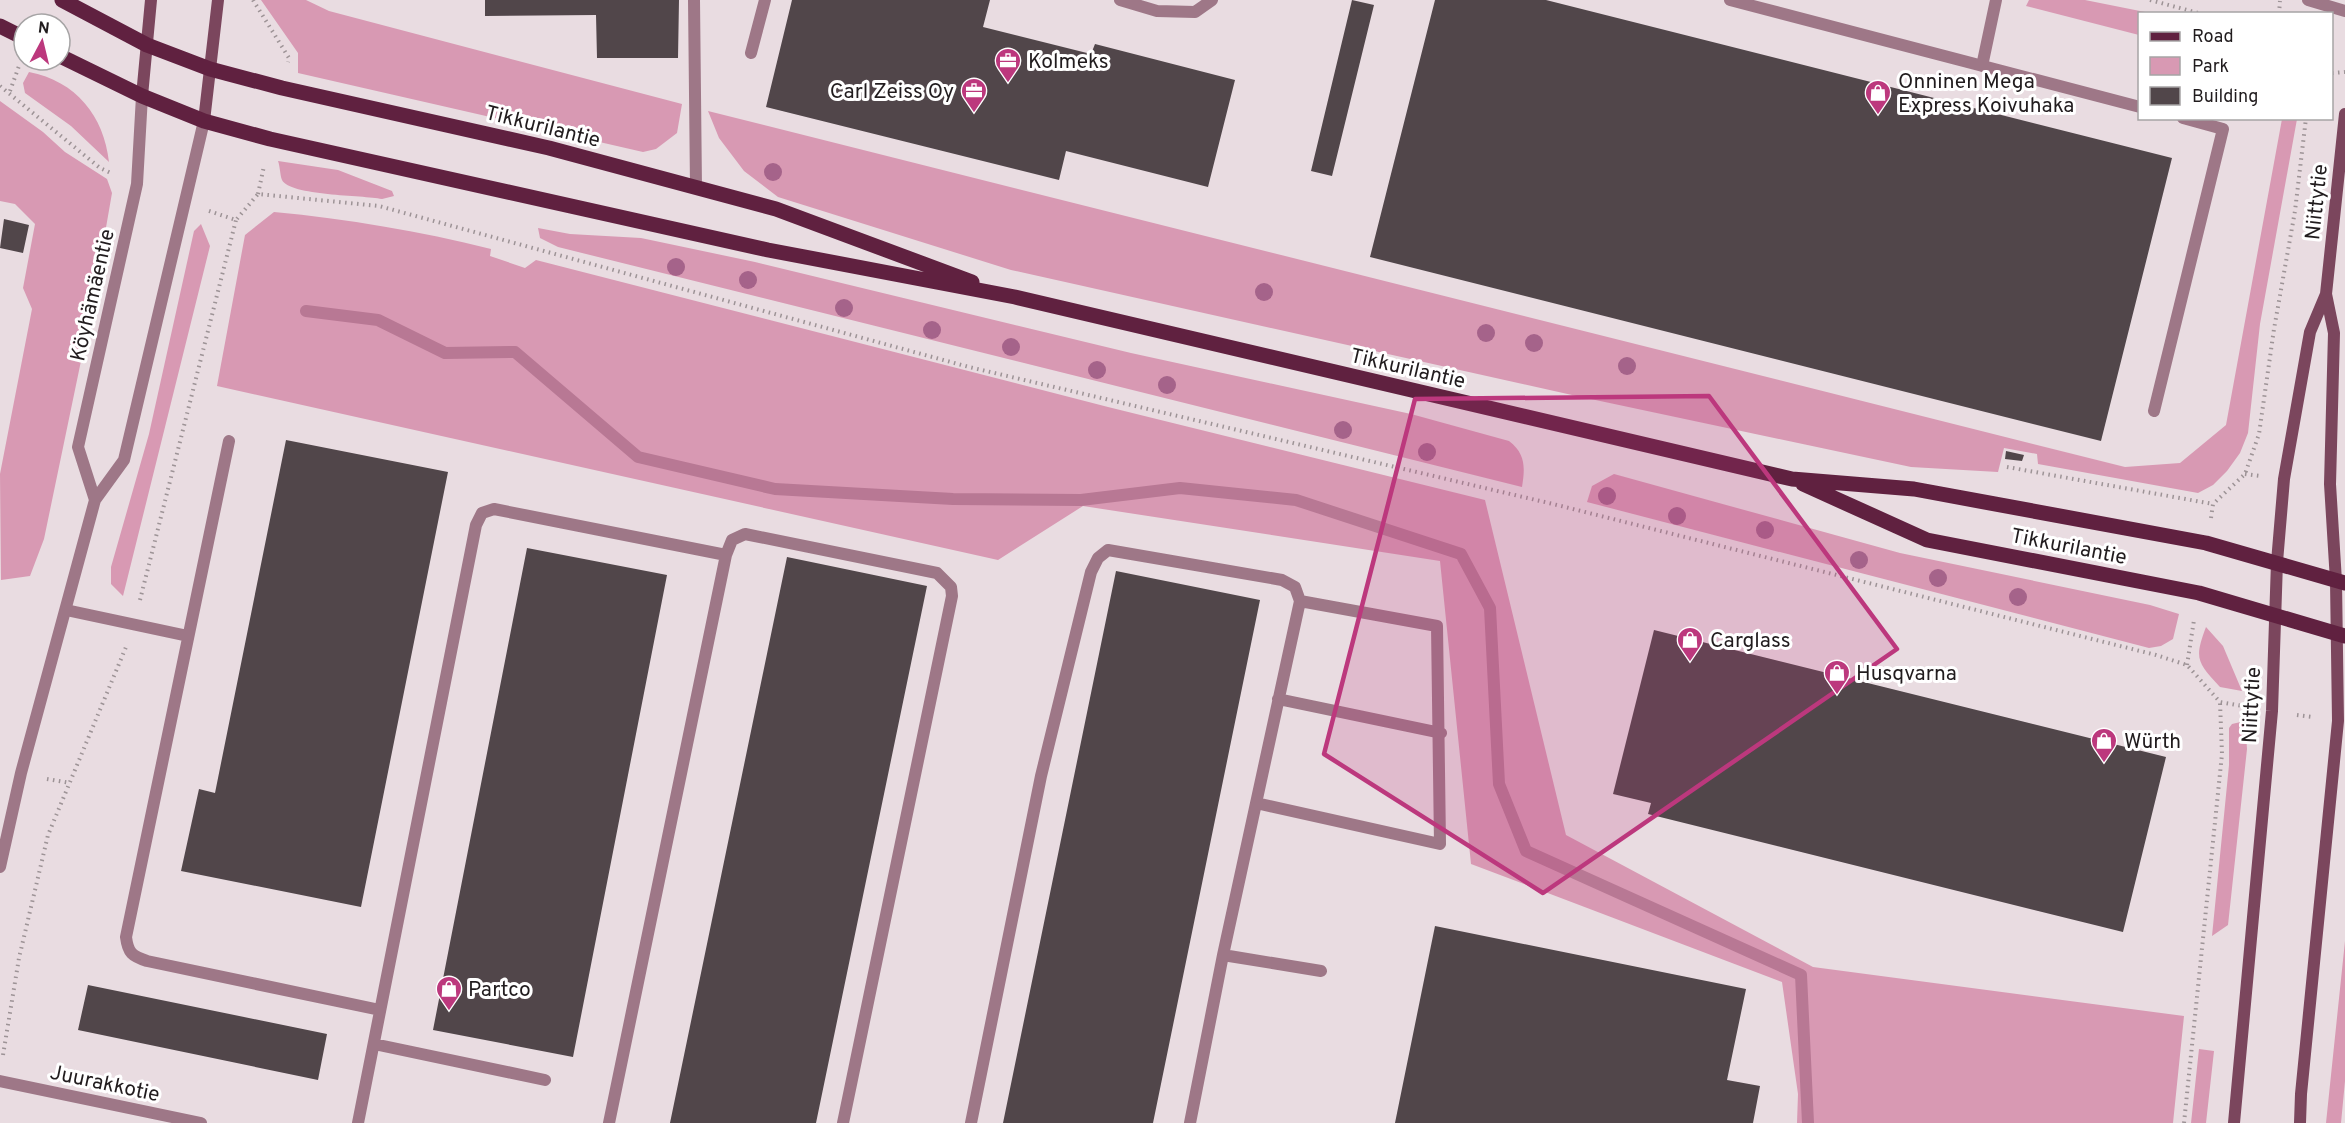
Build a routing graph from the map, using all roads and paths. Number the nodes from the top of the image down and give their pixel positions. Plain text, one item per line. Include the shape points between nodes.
1 (62, 0) edge
2 (151, 0) edge
3 (218, 0) edge
4 (694, 0) edge
5 (765, 0) edge
6 (1120, 0) edge
7 (1212, 0) edge
8 (1730, 0) edge
9 (1996, 0) edge
10 (2150, 0) edge
11 (2308, 0) edge
12 (2345, 11) edge
13 (2195, 12) edge
14 (147, 45) junction
15 (751, 53) dead end
16 (72, 62) edge
17 (1982, 66) junction
18 (210, 69) junction
19 (17, 72) edge
20 (0, 86) edge
21 (10, 91) junction
22 (142, 96) junction
23 (2138, 107) edge
24 (2345, 114) edge
25 (2190, 120) edge
26 (2306, 120) edge
27 (204, 121) junction
28 (137, 184) junction
29 (696, 188) junction
30 (186, 203) junction
31 (2326, 294) junction
32 (1015, 297) junction
33 (2154, 411) dead end
34 (229, 441) dead end
35 (2007, 467) dead end
36 (1792, 479) junction
37 (95, 500) junction
38 (2213, 504) junction
39 (2206, 543) junction
40 (726, 555) junction
41 (2277, 562) junction
42 (2341, 582) edge
43 (2199, 592) junction
44 (1300, 601) junction
45 (66, 610) junction
46 (2275, 616) junction
47 (2341, 635) edge
48 (188, 636) junction
49 (2187, 664) junction
50 (1278, 699) junction
51 (2220, 702) junction
52 (2272, 711) junction
53 (2338, 721) junction
54 (1441, 733) junction
55 (1256, 803) junction
56 (4, 833) edge
57 (0, 867) edge
58 (1222, 955) junction
59 (1321, 971) dead end
60 (380, 1010) junction
61 (374, 1044) junction
62 (545, 1080) dead end
63 (0, 1081) edge
64 (201, 1123) edge
65 (358, 1123) edge
66 (609, 1123) edge
67 (843, 1123) edge
68 (972, 1123) edge
69 (1190, 1123) edge
70 (2184, 1123) edge
71 (2235, 1123) edge
72 (2300, 1123) edge

1 - 14 main road, Tikkurilantie
2 - 14 main road
3 - 18 main road
4 - 29 street
5 - 15 street
6 - 7 street via 1157,11 1195,12
8 - 17 street
9 - 17 street
10 - 13 path
11 - 12 street
14 - 18 main road, Tikkurilantie
14 - 22 main road
16 - 22 main road, Tikkurilantie
17 - 23 street
18 - 27 main road
18 - 29 main road, Tikkurilantie via 549,148
19 - 21 path
20 - 21 path
21 - 28 path via 100,168
22 - 27 main road, Tikkurilantie
22 - 28 street, Köyhämäentie
24 - 31 main road, Niittytie
25 - 33 street via 2223,129
26 - 38 path via 2259,434 2245,474
27 - 30 street
27 - 32 main road, Tikkurilantie via 281,142 768,250
28 - 37 street, Köyhämäentie via 78,447
29 - 32 main road, Tikkurilantie via 776,209
30 - 37 street via 124,460
30 - 49 path via 236,220 258,194 380,206 969,367 1553,504
31 - 41 main road, Niittytie via 2310,332 2284,479
31 - 42 main road, Niittytie via 2334,333 2330,484
32 - 36 main road, Tikkurilantie
34 - 48 street
35 - 38 path
36 - 39 main road, Tikkurilantie via 1914,489
36 - 43 main road, Tikkurilantie via 1927,540
37 - 45 street
38 - 39 path
39 - 41 main road, Tikkurilantie
40 - 60 street via 494,509 482,513 476,525
40 - 66 street
40 - 67 street via 732,540 745,534 937,573 951,587
41 - 42 main road, Tikkurilantie
41 - 46 main road, Niittytie
42 - 47 main road, Niittytie
43 - 46 main road, Tikkurilantie
43 - 49 path
44 - 50 street
44 - 54 street via 1437,626
44 - 68 street via 1294,588 1282,580 1108,550 1098,558 1091,572 1041,776
45 - 48 street
45 - 56 street
46 - 47 main road, Tikkurilantie
46 - 52 main road, Niittytie
47 - 53 main road, Niittytie
48 - 60 street via 126,937 128,949 132,956 147,961
49 - 51 path
50 - 54 street
50 - 55 street
51 - 52 path
51 - 70 path via 2222,754
52 - 53 path
52 - 71 main road, Niittytie
53 - 72 main road, Niittytie
54 - 55 street via 1440,843
55 - 58 street
56 - 57 street
58 - 59 street
58 - 69 street
60 - 61 street
61 - 62 street
61 - 65 street
63 - 64 street, Juurakkotie

